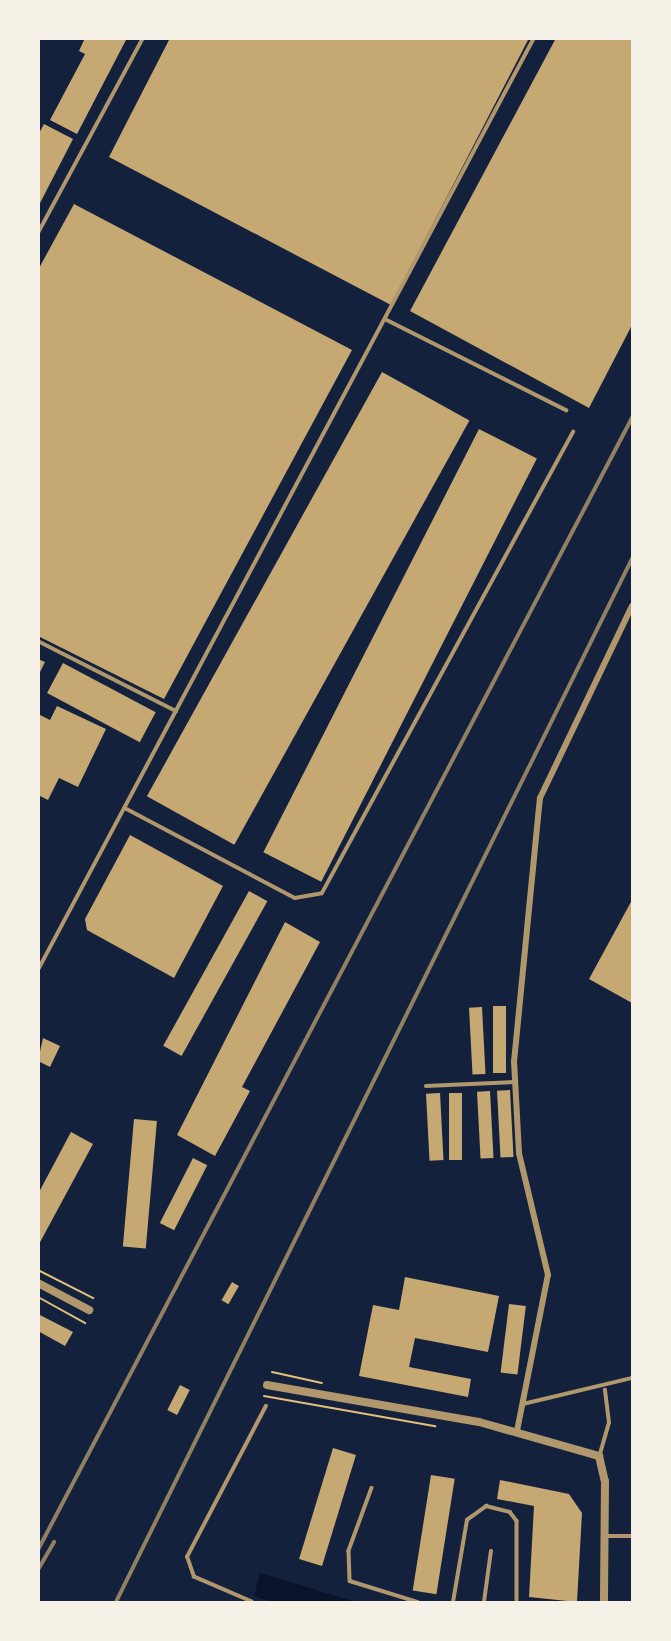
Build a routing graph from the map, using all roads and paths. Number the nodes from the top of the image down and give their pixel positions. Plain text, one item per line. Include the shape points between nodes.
1 (143, 38) edge
2 (534, 38) edge
3 (38, 233) edge
4 (385, 318) junction
5 (566, 410) dead end
6 (573, 432) dead end
7 (632, 606) edge
8 (38, 642) edge
9 (176, 711) junction
10 (125, 808) junction
11 (38, 970) edge
12 (515, 1082) junction
13 (426, 1086) dead end
14 (38, 1270) edge
15 (38, 1283) edge
16 (38, 1297) edge
17 (93, 1298) dead end
18 (89, 1310) dead end
19 (85, 1323) dead end
20 (632, 1378) edge
21 (267, 1385) dead end
22 (605, 1389) junction
23 (264, 1396) dead end
24 (522, 1405) junction
25 (266, 1406) dead end
26 (439, 1425) dead end
27 (517, 1431) junction
28 (599, 1456) junction
29 (372, 1488) dead end
30 (605, 1536) junction
31 (632, 1536) edge
32 (491, 1551) dead end
33 (252, 1602) edge
34 (418, 1602) edge
35 (453, 1602) edge
36 (484, 1602) edge
37 (516, 1602) edge
38 (604, 1602) edge

1 - 3 lane
2 - 4 lane
4 - 5 lane
4 - 9 lane
6 - 10 lane via 322,893 295,898
7 - 12 street via 540,798
8 - 9 lane
9 - 10 lane
10 - 11 lane
12 - 13 lane
12 - 24 street via 519,1153 547,1252
14 - 17 path
15 - 18 street
16 - 19 path
20 - 22 lane
21 - 27 street
22 - 24 lane
22 - 28 lane via 609,1423
23 - 26 path
24 - 27 street
25 - 33 lane via 187,1557 194,1577
27 - 28 street
28 - 30 street
29 - 34 lane via 349,1551 350,1581
30 - 31 lane
30 - 38 street
32 - 36 lane
35 - 37 lane via 467,1520 486,1507 510,1512 517,1521

